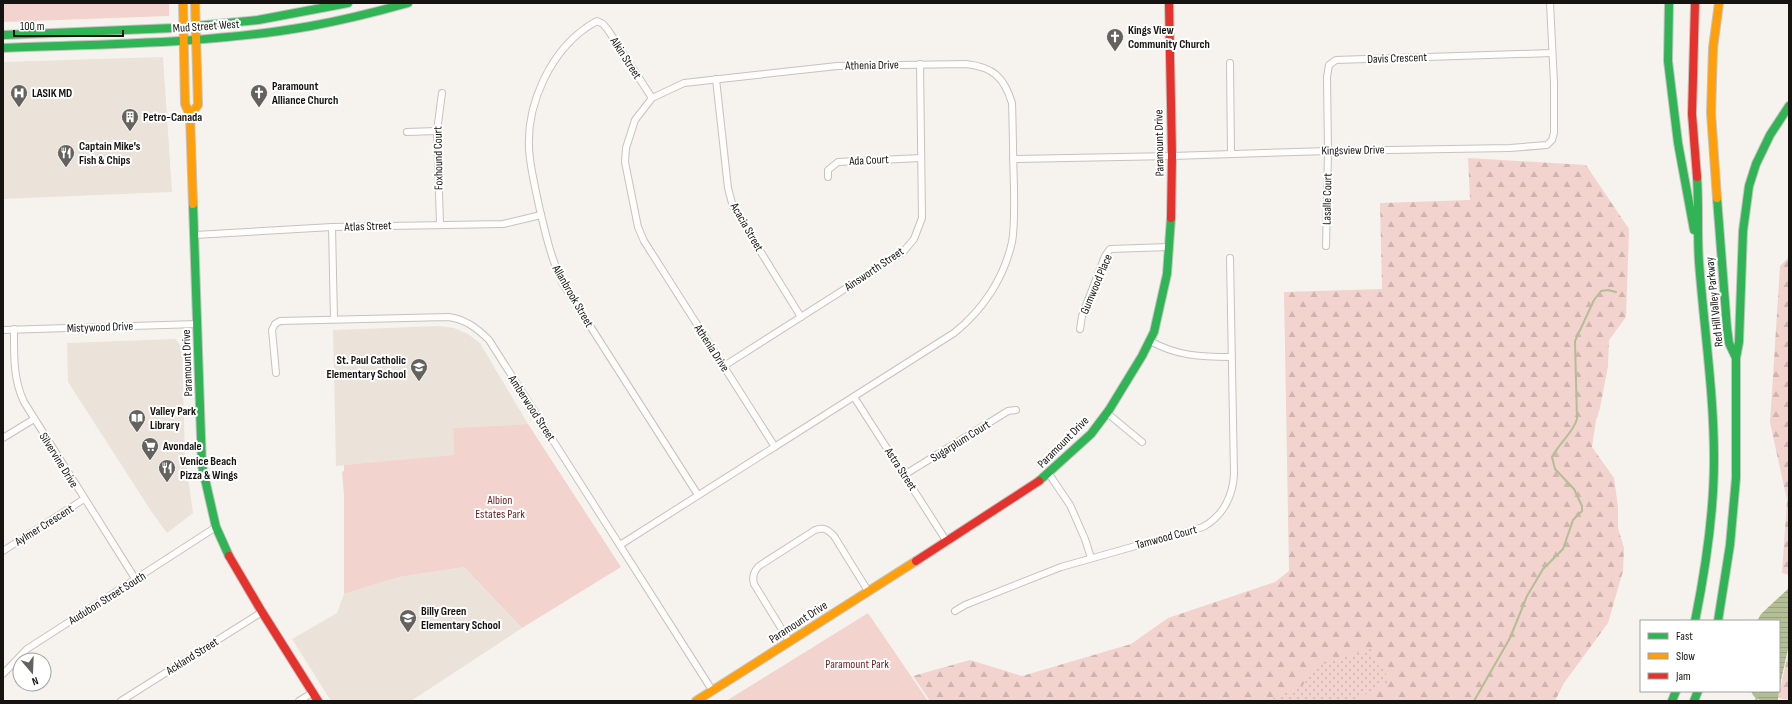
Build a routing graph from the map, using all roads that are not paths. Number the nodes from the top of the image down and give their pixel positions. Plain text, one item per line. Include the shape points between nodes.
1 (182, 3) edge
2 (195, 3) edge
3 (348, 3) edge
4 (408, 3) edge
5 (1169, 3) edge
6 (1550, 3) edge
7 (1669, 3) edge
8 (1674, 3) edge
9 (1695, 3) edge
10 (1719, 3) edge
11 (597, 21) joint
12 (196, 25) junction
13 (183, 27) junction
14 (1669, 33) junction
15 (3, 35) edge
16 (197, 38) junction
17 (183, 39) junction
18 (3, 48) edge
19 (1552, 53) junction
20 (1230, 63) dead end
21 (920, 64) junction
22 (716, 79) junction
23 (442, 93) dead end
24 (652, 98) junction
25 (1789, 106) edge
26 (190, 115) junction
27 (436, 131) junction
28 (407, 132) dead end
29 (1328, 151) junction
30 (1231, 154) junction
31 (1172, 156) junction
32 (921, 158) junction
33 (1013, 158) junction
34 (828, 177) dead end
35 (541, 215) junction
36 (440, 224) junction
37 (332, 227) junction
38 (195, 235) junction
39 (1326, 246) dead end
40 (1169, 247) junction
41 (1230, 258) dead end
42 (1699, 261) junction
43 (801, 317) junction
44 (334, 319) junction
45 (197, 324) junction
46 (14, 329) junction
47 (1080, 329) dead end
48 (3, 330) edge
49 (1150, 341) junction
50 (1231, 357) junction
51 (1736, 358) junction
52 (724, 366) junction
53 (276, 373) dead end
54 (854, 397) junction
55 (1016, 410) dead end
56 (1107, 413) junction
57 (34, 419) junction
58 (3, 438) edge
59 (1142, 442) dead end
60 (775, 447) junction
61 (904, 474) junction
62 (1049, 474) junction
63 (698, 495) junction
64 (84, 499) junction
65 (216, 527) junction
66 (947, 542) junction
67 (620, 545) junction
68 (3, 550) edge
69 (1091, 558) junction
70 (136, 580) junction
71 (868, 591) junction
72 (955, 611) dead end
73 (262, 612) junction
74 (1695, 620) edge
75 (1718, 620) edge
76 (789, 641) junction
77 (3, 674) edge
78 (712, 690) junction
79 (1697, 692) edge
80 (312, 693) junction
81 (121, 701) edge
82 (300, 701) edge
83 (318, 701) edge
84 (696, 701) edge
85 (1694, 701) edge

1 - 13 main road, Paramount Drive
2 - 12 main road, Paramount Drive
3 - 12 main road, Mud Street West via 258,20
4 - 16 main road, Mud Street West via 361,16 295,29
5 - 31 main road, Paramount Drive
6 - 19 street, Kingsview Drive
7 - 14 main road
8 - 14 main road
9 - 42 main road, Red Hill Valley Parkway via 1692,114
10 - 51 main road, Red Hill Valley Parkway via 1713,48 1711,113 1727,328 1729,343
11 - 24 street, Alkin Street via 608,30
11 - 35 street, Allanbrook Street via 587,26 563,48 541,85 534,108 529,158
12 - 13 main road, Mud Street West
12 - 16 main road, Paramount Drive
13 - 15 main road, Mud Street West
13 - 17 main road, Paramount Drive
14 - 42 main road via 1668,61 1678,143
16 - 17 main road, Mud Street West
16 - 26 main road, Paramount Drive via 198,105
17 - 18 main road, Mud Street West
17 - 26 main road, Paramount Drive via 185,104
19 - 29 street, Davis Crescent via 1336,60 1329,65 1327,77
19 - 29 street, Kingsview Drive via 1554,133 1552,140 1546,145 1510,148
20 - 30 street
21 - 22 street, Athenia Drive via 837,66
21 - 32 street, Ainsworth Street
21 - 33 street, Athenia Drive via 979,65 999,77 1007,88 1012,103
22 - 24 street, Athenia Drive via 684,83
22 - 43 street, Acacia Street via 728,188 733,207
23 - 27 street, Foxhound Court
24 - 52 street, Athenia Drive via 635,120 626,148 625,162 638,227 644,241
25 - 51 main road via 1770,135 1749,186 1745,210 1739,342
26 - 38 main road, Paramount Drive
27 - 28 street
27 - 36 street, Foxhound Court
29 - 30 street, Kingsview Drive
29 - 39 street, Lasalle Court
30 - 31 street, Kingsview Drive
31 - 33 street, Kingsview Drive
31 - 40 main road, Paramount Drive
32 - 34 street, Ada Court via 838,162 828,170
32 - 43 street, Ainsworth Street via 922,218 914,239 903,252
33 - 54 street, Athenia Drive via 1012,242 996,285 987,299 954,333
35 - 36 street, Atlas Street via 503,224
35 - 63 street, Allanbrook Street via 552,258 562,282
36 - 37 street, Atlas Street
37 - 38 street, Atlas Street
37 - 44 street
38 - 45 main road, Paramount Drive
40 - 47 street, Gumwood Place via 1110,249 1084,309
40 - 49 main road, Paramount Drive via 1167,274
41 - 50 street, Tamwood Court
42 - 74 main road, Red Hill Valley Parkway via 1712,396 1714,493 1707,561
43 - 52 street, Ainsworth Street
44 - 53 street, Amberwood Street via 280,321 275,324 272,330
44 - 67 street, Amberwood Street via 448,316 468,322 482,332
45 - 46 street, Mistywood Drive
45 - 65 main road, Paramount Drive via 202,466
46 - 48 street, Mistywood Drive
46 - 57 street, Silvervine Drive via 16,379 24,402
49 - 50 street via 1197,357
49 - 56 main road, Paramount Drive
50 - 69 street, Tamwood Court via 1234,474 1231,494 1222,510 1203,527
51 - 75 main road, Red Hill Valley Parkway via 1736,478 1730,545
52 - 60 street, Athenia Drive
54 - 60 street, Athenia Drive
54 - 61 street, Astra Street
55 - 61 street, Sugarplum Court via 1008,411
56 - 59 street
56 - 62 main road, Paramount Drive via 1091,434
57 - 58 street
57 - 64 street, Silvervine Drive
60 - 63 street, Athenia Drive
61 - 66 street, Astra Street
62 - 66 main road, Paramount Drive
62 - 69 street via 1070,505
63 - 67 street, Athenia Drive
64 - 68 street, Aylmer Crescent
64 - 70 street, Silvervine Drive
65 - 70 street, Audubon Street South
65 - 73 main road, Paramount Drive via 228,554
66 - 71 main road, Paramount Drive
67 - 78 street, Amberwood Street
69 - 72 street, Tamwood Court via 1039,576
70 - 77 street, Audubon Street South via 27,649
71 - 76 main road, Paramount Drive
71 - 76 street via 834,536 827,529 815,530 755,571 754,584
73 - 80 main road, Paramount Drive
73 - 81 street, Ackland Street
76 - 78 main road, Paramount Drive
78 - 84 main road, Paramount Drive
79 - 85 main road
80 - 82 street
80 - 83 main road, Paramount Drive

